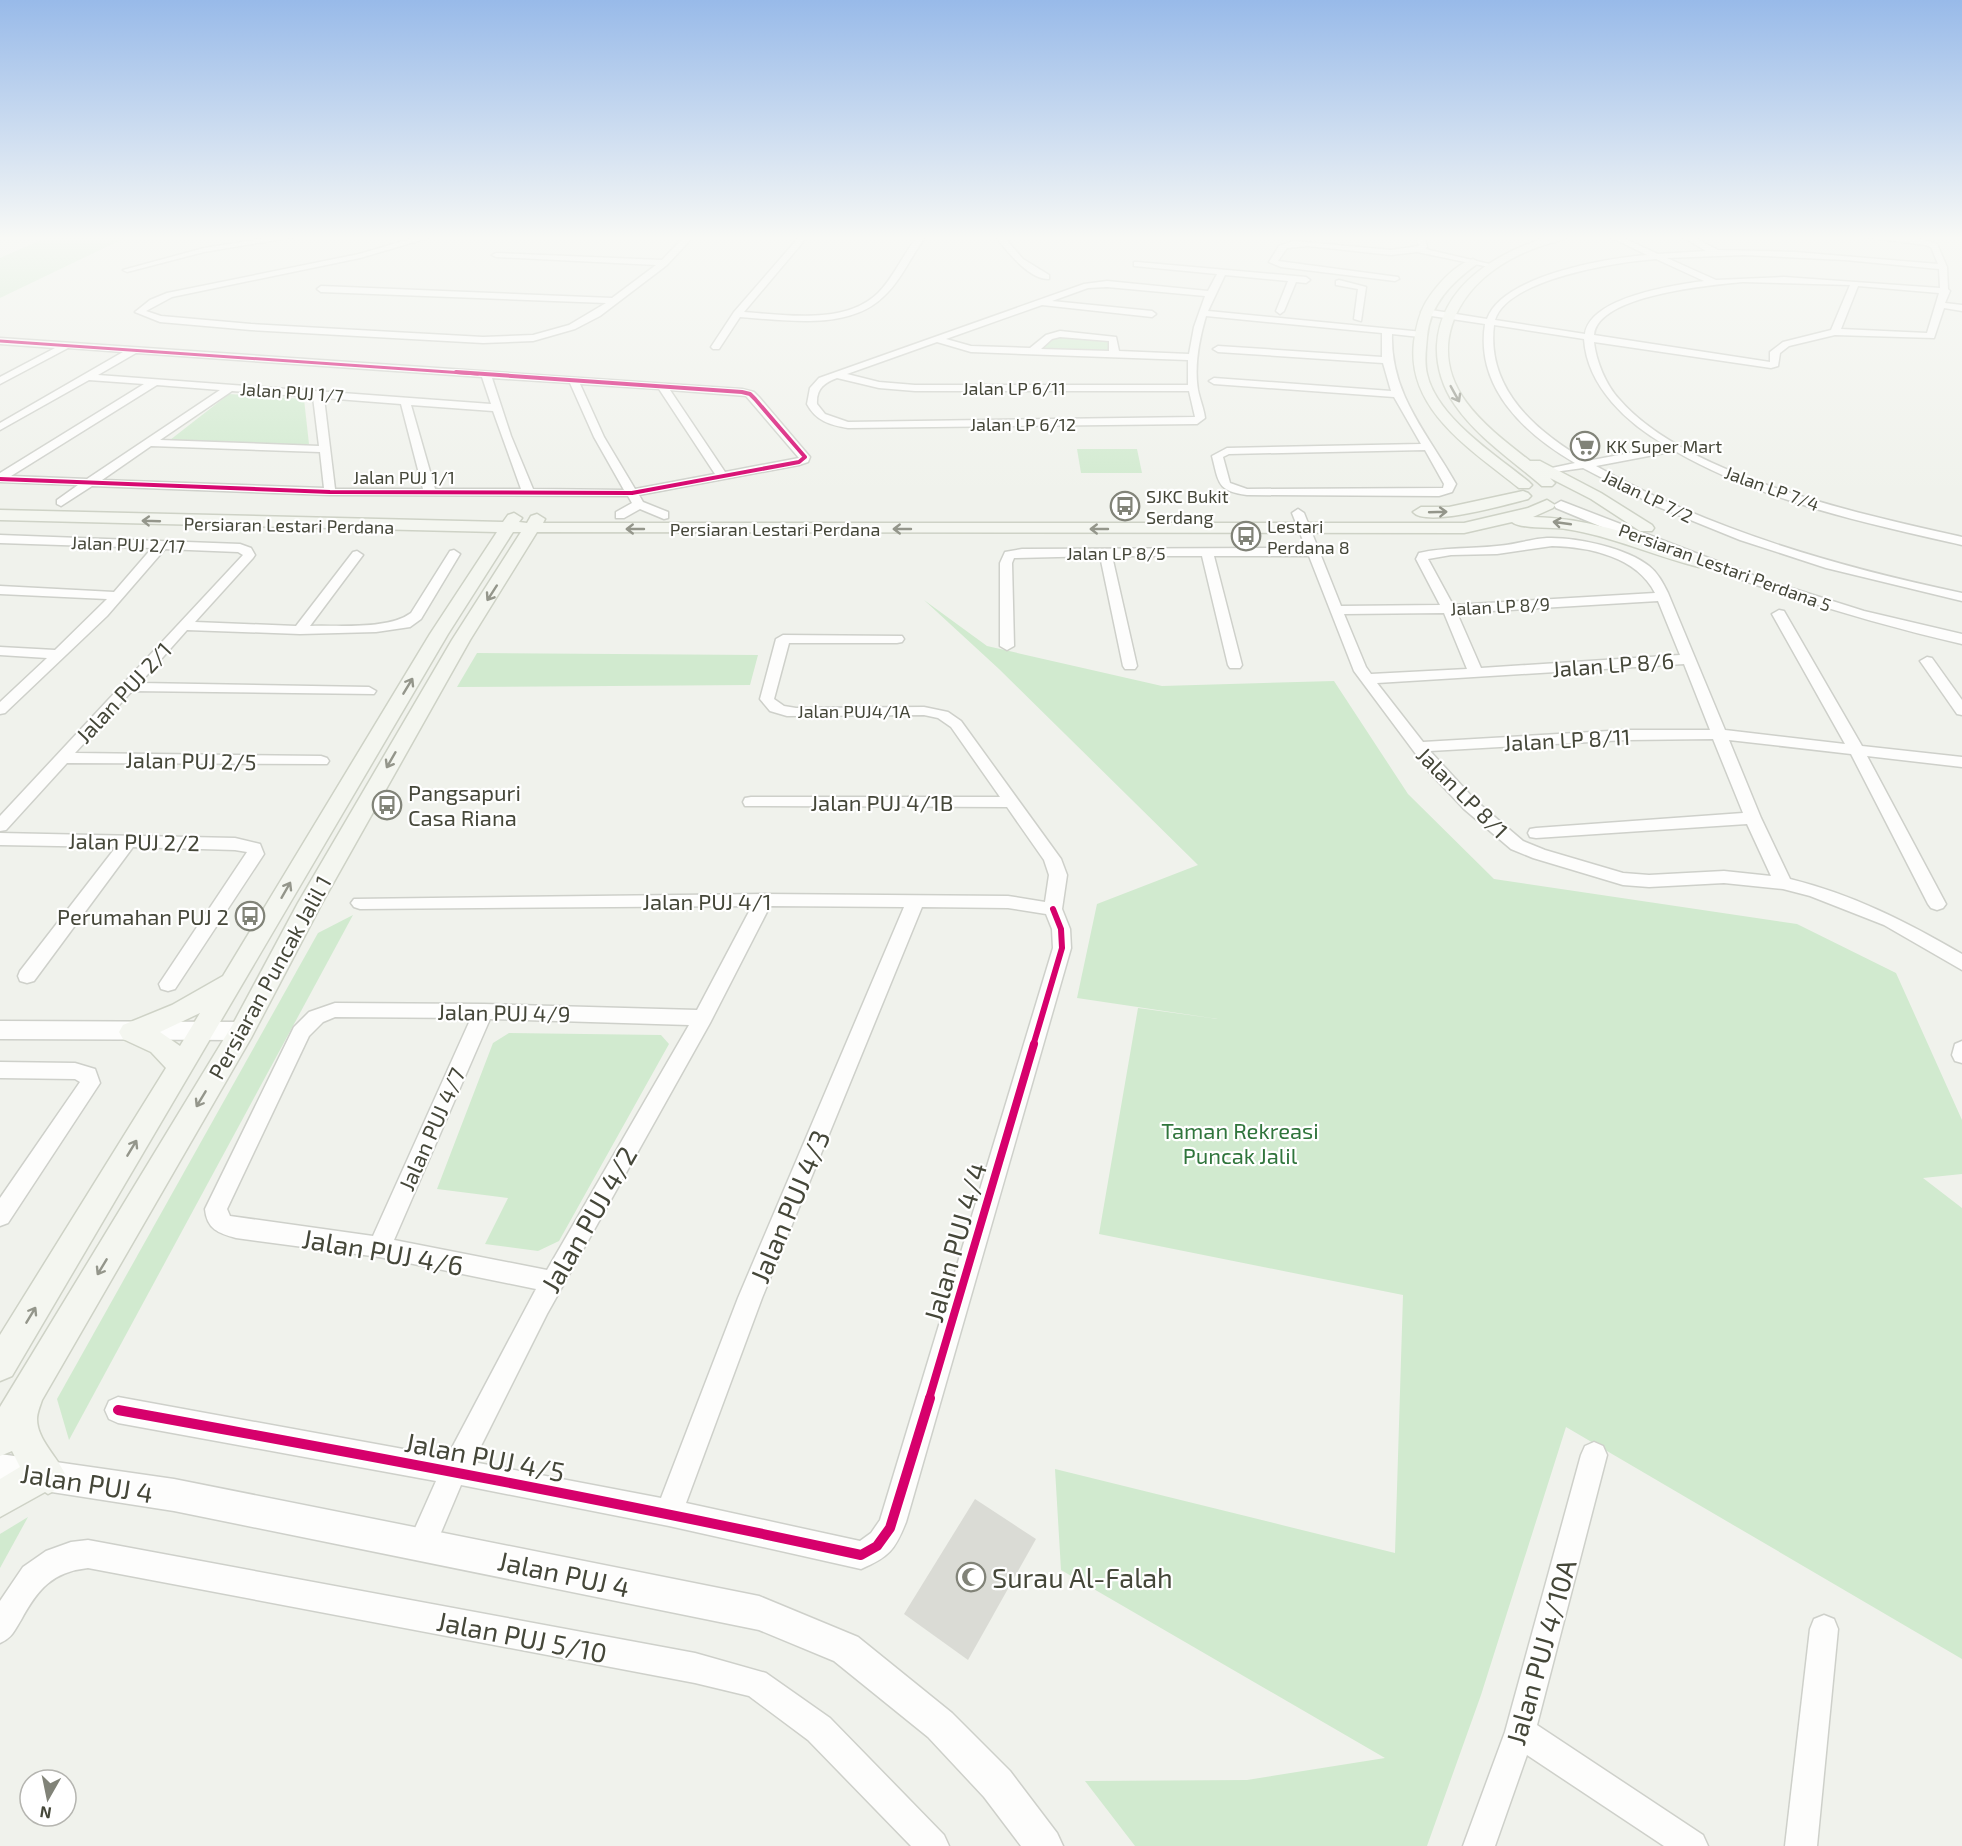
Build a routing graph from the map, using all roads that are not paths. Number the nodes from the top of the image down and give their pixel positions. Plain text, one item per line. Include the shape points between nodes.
1 (196, 322) edge
2 (581, 322) edge
3 (732, 322) edge
4 (982, 322) edge
5 (1201, 322) edge
6 (1297, 322) edge
7 (1423, 322) edge
8 (1446, 322) edge
9 (1490, 322) joint
10 (1593, 322) edge
11 (1839, 322) edge
12 (1934, 322) edge
13 (1387, 331) junction
14 (1835, 332) junction
15 (1420, 334) junction
16 (935, 339) junction
17 (1589, 339) junction
18 (0, 341) edge
19 (67, 345) junction
20 (716, 347) dead end
21 (136, 349) junction
22 (1218, 349) dead end
23 (1031, 352) junction
24 (1114, 354) junction
25 (1193, 357) junction
26 (1387, 360) junction
27 (486, 374) junction
28 (837, 375) junction
29 (87, 377) junction
30 (573, 380) junction
31 (0, 381) edge
32 (1215, 381) dead end
33 (155, 382) junction
34 (662, 386) junction
35 (230, 388) junction
36 (1193, 388) junction
37 (318, 394) junction
38 (1398, 394) junction
39 (405, 401) junction
40 (497, 408) junction
41 (0, 427) edge
42 (147, 443) junction
43 (1429, 447) junction
44 (1677, 448) junction
45 (323, 449) junction
46 (1494, 461) junction
47 (1584, 465) junction
48 (722, 476) junction
49 (1549, 477) junction
50 (0, 479) edge
51 (91, 482) junction
52 (1523, 490) junction
53 (330, 492) junction
54 (430, 492) junction
55 (528, 492) junction
56 (636, 499) junction
57 (0, 500) edge
58 (62, 502) junction
59 (1560, 503) junction
60 (1480, 506) junction
61 (1044, 513) dead end
62 (1078, 513) dead end
63 (1298, 513) junction
64 (0, 515) edge
65 (620, 515) junction
66 (664, 515) junction
67 (942, 521) junction
68 (1503, 521) junction
69 (524, 526) junction
70 (461, 528) junction
71 (1305, 528) junction
72 (1646, 528) junction
73 (0, 539) edge
74 (1962, 541) edge
75 (161, 546) junction
76 (496, 549) junction
77 (1207, 552) junction
78 (1315, 552) junction
79 (1106, 553) junction
80 (454, 554) dead end
81 (357, 555) dead end
82 (247, 559) joint
83 (1699, 562) junction
84 (0, 590) edge
85 (118, 596) junction
86 (1661, 597) junction
87 (1962, 597) edge
88 (1449, 609) junction
89 (1338, 610) junction
90 (1779, 614) dead end
91 (184, 626) junction
92 (1962, 626) edge
93 (300, 630) junction
94 (897, 639) dead end
95 (1962, 639) edge
96 (1007, 646) dead end
97 (0, 651) edge
98 (57, 654) junction
99 (1689, 659) junction
100 (1927, 661) dead end
101 (1235, 665) dead end
102 (1130, 666) dead end
103 (1476, 673) junction
104 (1366, 679) junction
105 (127, 687) junction
106 (369, 691) dead end
107 (0, 710) edge
108 (1962, 711) edge
109 (1718, 734) junction
110 (1417, 747) junction
111 (1857, 751) junction
112 (61, 758) junction
113 (321, 761) dead end
114 (1962, 762) edge
115 (751, 802) dead end
116 (1013, 802) junction
117 (1753, 818) junction
118 (0, 826) edge
119 (1536, 833) dead end
120 (0, 839) edge
121 (130, 840) junction
122 (1783, 883) junction
123 (764, 900) junction
124 (915, 902) junction
125 (360, 903) dead end
126 (1937, 904) dead end
127 (1053, 909) junction
128 (1962, 963) edge
129 (27, 976) dead end
130 (235, 976) junction
131 (168, 984) dead end
132 (484, 1011) junction
133 (703, 1018) junction
134 (0, 1030) edge
135 (203, 1031) junction
136 (242, 1031) junction
137 (132, 1032) junction
138 (1962, 1049) edge
139 (1962, 1056) edge
140 (181, 1068) junction
141 (0, 1070) edge
142 (0, 1216) edge
143 (217, 1218) joint
144 (379, 1247) junction
145 (552, 1282) junction
146 (0, 1365) edge
147 (25, 1398) junction
148 (118, 1410) dead end
149 (0, 1439) edge
150 (1594, 1455) dead end
151 (0, 1469) edge
152 (454, 1471) junction
153 (45, 1475) junction
154 (0, 1499) edge
155 (669, 1513) junction
156 (422, 1544) junction
157 (843, 1551) joint
158 (0, 1629) edge
159 (1824, 1629) dead end
160 (1520, 1732) junction
161 (933, 1846) edge
162 (1044, 1846) edge
163 (1479, 1846) edge
164 (1692, 1846) edge
165 (1801, 1846) edge

1 - 2 street via 519,340
3 - 20 street
4 - 16 street
5 - 25 street
6 - 13 street
7 - 15 main road
8 -> 49 main road via 1444,364 1455,394 1480,427
9 - 17 street
9 - 47 street, Jalan LP 7/2 via 1492,365 1513,405 1533,430
10 - 17 street
11 - 14 street
12 - 14 street via 1929,336
13 - 15 street
13 - 26 street
14 - 17 street via 1786,344 1775,352 1776,364 1771,365
15 - 46 main road via 1419,363 1429,394 1454,427
16 - 23 street via 962,349
16 - 28 street
17 - 44 street, Jalan LP 7/4 via 1597,374 1606,391 1638,424
18 - 19 street
19 - 21 street
19 - 31 street
21 - 27 street
21 - 29 street
22 - 26 street
23 - 24 street
23 - 24 street via 1049,337 1069,333 1113,339
24 - 25 street
25 - 36 street
26 - 38 street
27 - 30 street
27 - 40 street
28 - 36 street, Jalan LP 6/11 via 915,388
28 - 36 street, Jalan LP 6/12 via 816,385 812,398 824,419 848,425 1197,421 1200,414
29 - 33 street, Jalan PUJ 1/7
29 - 41 street
30 - 34 street
30 - 56 street via 599,436
32 - 38 street
33 - 35 street, Jalan PUJ 1/7
33 - 50 street
34 - 48 street
34 - 48 street, Jalan PUJ 1/1 via 750,394 805,457
35 - 37 street, Jalan PUJ 1/7
35 - 42 street
37 - 39 street, Jalan PUJ 1/7
37 - 45 street
38 - 43 street
39 - 40 street, Jalan PUJ 1/7
39 - 54 street
40 - 55 street
42 - 45 street
42 - 51 street
43 - 43 street via 1227,451 1217,456 1225,485 1233,490 1439,493 1448,490 1450,484
44 - 47 street
44 - 74 street, Jalan LP 7/4 via 1762,488 1811,504
45 - 53 street
46 - 52 main road
46 - 60 main road via 1502,484 1496,495
47 - 49 street
47 - 87 street, Jalan LP 7/2 via 1705,524 1850,571
48 - 56 street, Jalan PUJ 1/1
49 - 52 main road, Persiaran Lestari Perdana 5
49 - 59 main road, Persiaran Lestari Perdana 5 via 1574,495
49 - 72 main road
50 - 51 street, Jalan PUJ 1/1
51 - 53 street, Jalan PUJ 1/1
51 - 58 street
52 - 59 main road, Persiaran Lestari Perdana 5
52 - 60 main road
53 - 54 street, Jalan PUJ 1/1
54 - 55 street, Jalan PUJ 1/1
55 - 56 street, Jalan PUJ 1/1
56 - 65 street
56 - 66 street
57 - 58 main road, Persiaran Lestari Perdana
58 - 69 main road, Persiaran Lestari Perdana
59 - 68 main road, Persiaran Lestari Perdana
59 - 72 street, Persiaran Lestari Perdana 5
59 - 83 street, Persiaran Lestari Perdana 5
63 -> 60 main road via 1449,512
61 - 67 main road, Persiaran Lestari Perdana
62 - 63 main road
63 - 71 street, Jalan LP 8/1
70 -> 64 main road, Persiaran Lestari Perdana
65 - 66 main road, Persiaran Lestari Perdana
65 - 69 main road, Persiaran Lestari Perdana
66 - 67 main road, Persiaran Lestari Perdana
67 -> 69 main road, Persiaran Lestari Perdana via 569,529
71 -> 67 main road, Persiaran Lestari Perdana
68 - 71 main road, Persiaran Lestari Perdana via 1464,528
83 -> 68 main road via 1580,526
69 - 70 main road, Persiaran Lestari Perdana
69 - 76 main road, Persiaran Puncak Jalil 1
69 -> 136 main road, Persiaran Puncak Jalil 1
70 - 76 main road via 482,533
71 - 78 street, Jalan LP 8/1
72 - 92 street, Persiaran Lestari Perdana 5 via 1757,573 1850,601
73 - 75 street, Jalan PUJ 2/17
75 - 82 street, Jalan PUJ 2/17 via 240,548 247,551
75 - 85 street
130 -> 76 main road, Persiaran Puncak Jalil 1 via 439,634
77 - 78 street, Jalan LP 8/5
77 - 79 street, Jalan LP 8/5
77 - 101 street
78 - 89 street, Jalan LP 8/1
79 - 96 street, Jalan LP 8/5 via 1009,555
79 - 102 street
80 - 93 street via 410,621 394,627
81 - 93 street
82 - 91 street, Jalan PUJ 2/1
83 - 95 street, Persiaran Lestari Perdana 5 via 1804,599
84 - 85 street
85 - 98 street
86 - 88 street, Jalan LP 8/9
86 - 88 street via 1650,573 1636,564 1590,547 1555,542 1423,556
86 - 99 street
88 - 89 street, Jalan LP 8/9
88 - 103 street
89 - 104 street, Jalan LP 8/1
90 - 111 street
91 - 93 street
91 - 105 street, Jalan PUJ 2/1
94 - 116 street, Jalan PUJ4/1A via 783,639 767,699 779,710 796,712 924,711 943,715 956,724
97 - 98 street
98 - 107 street
99 - 103 street, Jalan LP 8/6
99 - 109 street, Jalan LP 8/6
100 - 108 street
103 - 104 street, Jalan LP 8/6
104 - 110 street, Jalan LP 8/1
105 - 106 street
105 - 112 street, Jalan PUJ 2/1
109 - 110 street, Jalan LP 8/11
109 - 111 street, Jalan LP 8/11
109 - 117 street, Jalan LP 8/6
110 - 122 street, Jalan LP 8/1 via 1494,826 1517,845 1539,854 1623,879 1724,877
111 - 114 street, Jalan LP 8/11
111 - 126 street
112 - 113 street, Jalan PUJ 2/5
112 - 118 street, Jalan PUJ 2/1
115 - 116 street, Jalan PUJ 4/1B
116 - 127 street via 1052,859 1058,875
117 - 119 street
117 - 122 street, Jalan LP 8/6
120 - 121 street, Jalan PUJ 2/2
121 - 129 street
121 - 131 street, Jalan PUJ 2/2 via 246,845 254,848 256,854
122 - 128 street, Jalan LP 8/1 via 1871,913
123 - 124 street, Jalan PUJ 4/1
123 - 125 street, Jalan PUJ 4/1
123 - 133 street, Jalan PUJ 4/2
124 - 127 street, Jalan PUJ 4/1 via 1008,902
124 - 155 street, Jalan PUJ 4/3 via 750,1299
127 - 157 street, Jalan PUJ 4/4 via 1061,929 1062,948 893,1522 886,1539 875,1550 861,1555
130 - 135 main road, Persiaran Puncak Jalil 1
130 - 137 main road via 176,1016
132 - 133 street, Jalan PUJ 4/9
132 - 143 street, Jalan PUJ 4/9 via 335,1010 323,1012 308,1023 220,1199
132 - 144 street, Jalan PUJ 4/7
133 - 145 street, Jalan PUJ 4/2
134 - 137 street
135 - 136 street
135 - 137 street
135 - 140 main road, Persiaran Puncak Jalil 1
136 -> 147 main road, Persiaran Puncak Jalil 1
137 - 140 main road via 169,1049
138 - 139 street
146 -> 140 main road, Persiaran Puncak Jalil 1
141 - 142 street via 75,1071 88,1075 90,1083
143 - 144 street, Jalan PUJ 4/6 via 236,1228
144 - 145 street, Jalan PUJ 4/6
145 - 152 street, Jalan PUJ 4/2
147 - 149 main road, Persiaran Puncak Jalil 1
147 - 153 main road via 20,1420 30,1452
148 - 152 street, Jalan PUJ 4/5
150 - 160 street, Jalan PUJ 4/10A
151 - 153 street, Jalan PUJ 4
152 - 155 street, Jalan PUJ 4/5
152 - 156 street, Jalan PUJ 4/2
153 - 154 main road
153 - 156 street, Jalan PUJ 4 via 174,1495
155 - 157 street, Jalan PUJ 4/5
156 - 162 street, Jalan PUJ 4 via 759,1612 846,1649 940,1725 997,1784
158 - 161 street, Jalan PUJ 5/10 via 33,1577 69,1554 88,1554 695,1668 756,1683 819,1729
159 - 165 street
160 - 163 street, Jalan PUJ 4/10A
160 - 164 street

